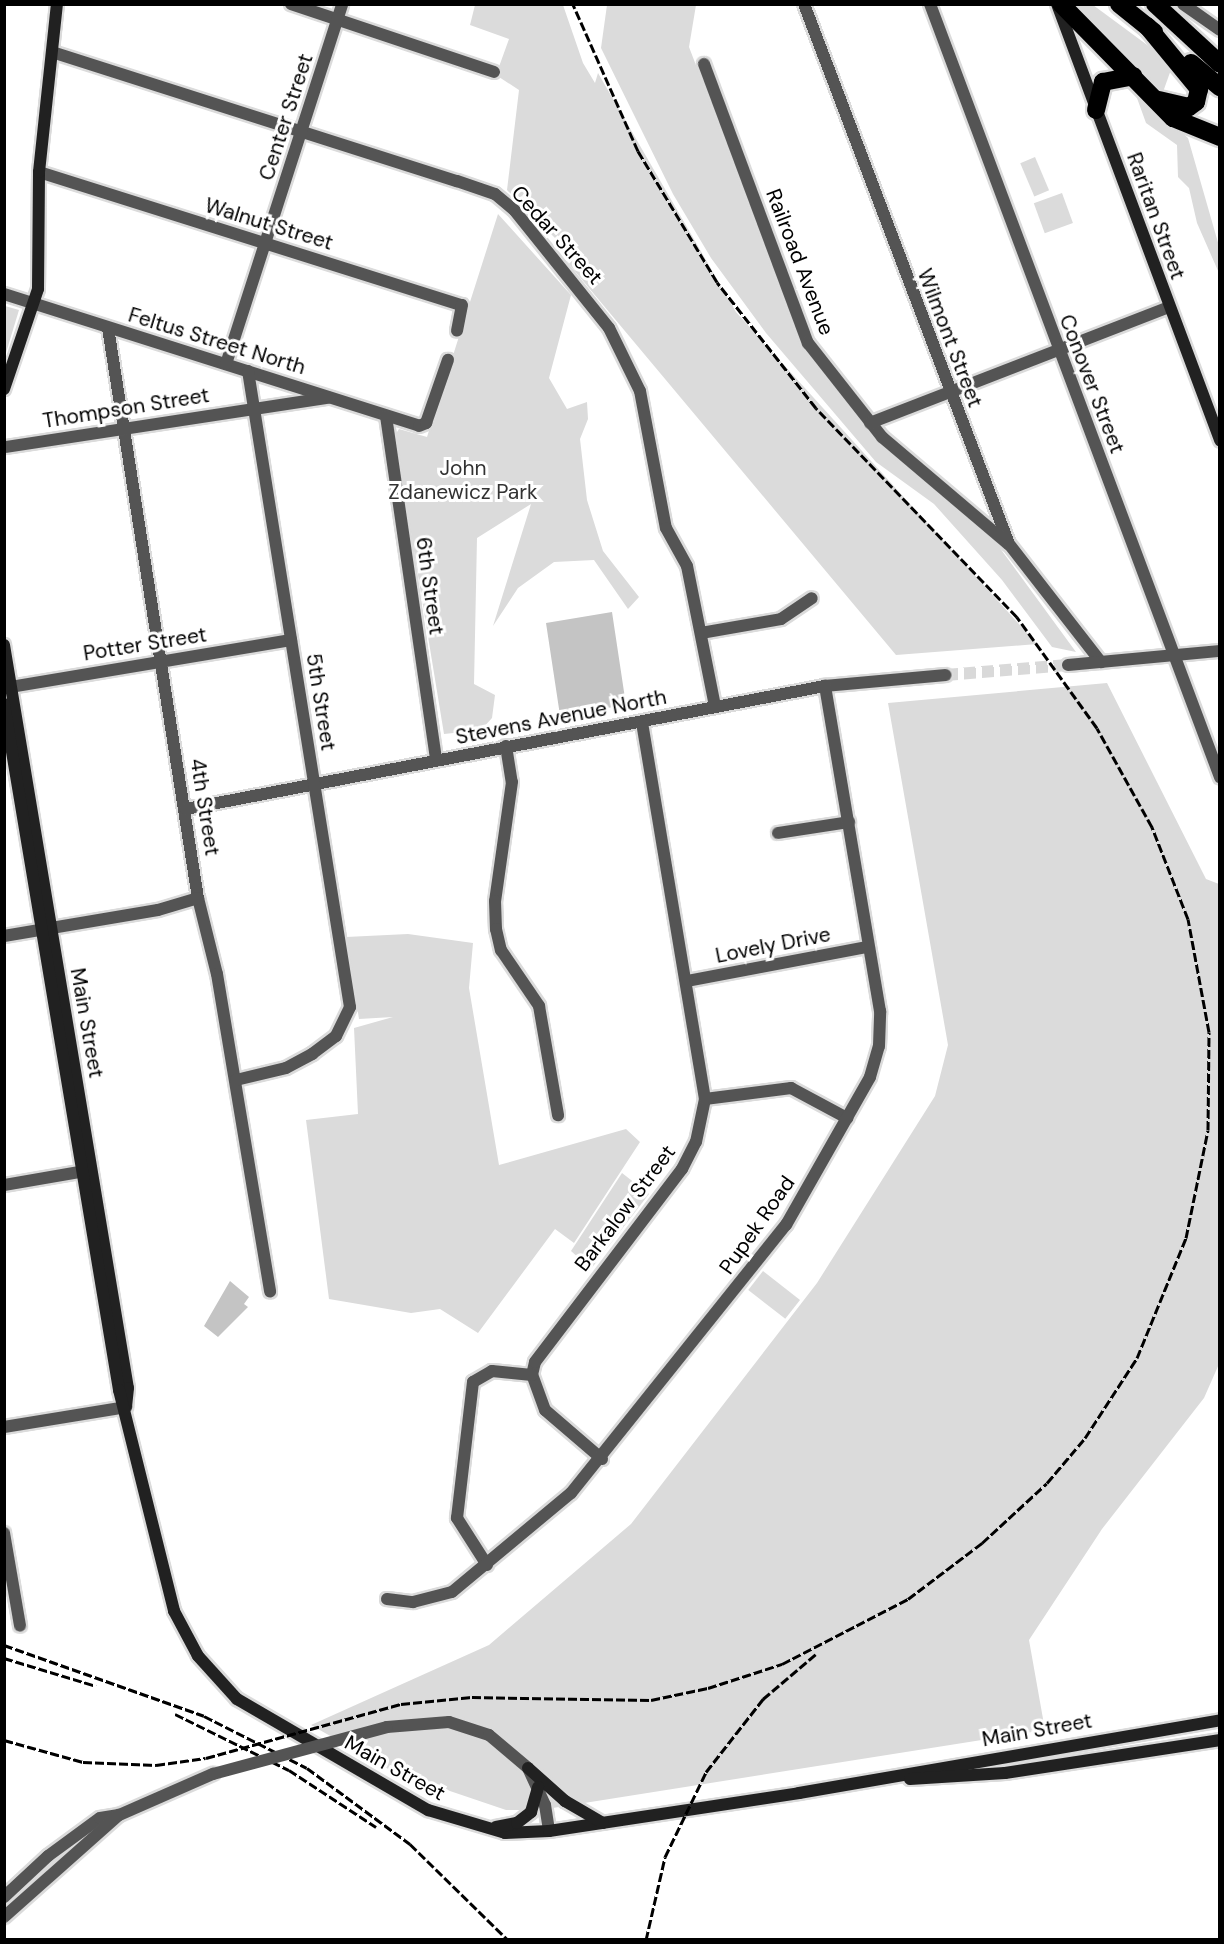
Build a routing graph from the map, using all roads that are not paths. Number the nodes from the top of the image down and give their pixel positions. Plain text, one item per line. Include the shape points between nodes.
1 (57, 4) edge
2 (291, 4) edge
3 (342, 4) edge
4 (804, 4) edge
5 (930, 4) edge
6 (1059, 4) edge
7 (1119, 4) edge
8 (1143, 4) edge
9 (1155, 4) edge
10 (1183, 4) edge
11 (338, 20) junction
12 (1147, 26) junction
13 (1220, 30) edge
14 (1189, 38) junction
15 (52, 52) junction
16 (704, 64) dead end
17 (1220, 64) edge
18 (494, 72) dead end
19 (1133, 76) junction
20 (1220, 87) edge
21 (1158, 99) junction
22 (1096, 110) junction
23 (302, 131) junction
24 (1220, 137) edge
25 (39, 172) junction
26 (265, 244) junction
27 (4, 294) edge
28 (34, 301) junction
29 (1169, 307) junction
30 (108, 328) junction
31 (457, 331) dead end
32 (1057, 347) junction
33 (448, 360) dead end
34 (226, 364) junction
35 (248, 371) junction
36 (4, 388) edge
37 (949, 390) junction
38 (332, 397) junction
39 (253, 409) junction
40 (386, 416) junction
41 (870, 423) junction
42 (123, 428) junction
43 (1220, 441) edge
44 (6, 447) edge
45 (1009, 544) junction
46 (812, 598) dead end
47 (701, 633) junction
48 (291, 640) junction
49 (4, 645) edge
50 (1220, 651) edge
51 (1174, 656) junction
52 (161, 660) junction
53 (1101, 662) junction
54 (1068, 665) tunnel mouth
55 (946, 675) tunnel mouth
56 (825, 686) junction
57 (8, 687) edge
58 (4, 705) edge
59 (715, 706) junction
60 (642, 724) junction
61 (506, 746) junction
62 (436, 760) junction
63 (1220, 777) edge
64 (315, 785) junction
65 (186, 809) junction
66 (849, 822) junction
67 (778, 834) dead end
68 (198, 898) junction
69 (46, 929) junction
70 (4, 936) edge
71 (867, 947) junction
72 (687, 981) junction
73 (236, 1080) junction
74 (705, 1099) junction
75 (558, 1115) dead end
76 (847, 1118) junction
77 (86, 1171) junction
78 (4, 1185) edge
79 (270, 1292) dead end
80 (532, 1375) junction
81 (126, 1407) junction
82 (4, 1427) edge
83 (602, 1459) junction
84 (4, 1533) edge
85 (487, 1564) junction
86 (387, 1599) dead end
87 (20, 1626) dead end
88 (1220, 1720) edge
89 (1220, 1740) edge
90 (528, 1768) junction
91 (861, 1783) junction
92 (538, 1787) junction
93 (119, 1815) junction
94 (603, 1823) junction
95 (480, 1829) junction
96 (549, 1831) junction
97 (4, 1878) edge
98 (14, 1887) junction
99 (23, 1897) junction
100 (4, 1898) edge
101 (4, 1917) edge

1 - 15 main road
2 - 11 street
3 - 11 street, Center Street
4 - 37 street, Wilmont Street
5 - 32 street, Conover Street
6 - 19 highway
6 - 22 main road, Raritan Street
7 - 12 highway
8 - 14 highway
9 - 14 highway
10 - 13 street
11 - 18 street
11 - 23 street, Center Street
12 - 20 highway
12 - 21 highway via 1192,75 1199,90 1196,102 1189,107
14 - 17 highway
15 - 23 street, Cedar Street
15 - 25 main road
16 - 41 street, Railroad Avenue via 808,343
19 - 21 highway
19 - 22 highway via 1104,82
21 - 24 highway via 1179,122
22 - 29 main road, Raritan Street
23 - 26 street, Center Street
23 - 47 street, Cedar Street via 495,195 568,273 609,328 640,391 666,528 687,566
25 - 26 street, Walnut Street
25 - 28 main road
26 - 31 street, Walnut Street via 462,305
26 - 34 street, Center Street
27 - 28 street, Feltus Street North
28 - 30 street, Feltus Street North
28 - 36 main road
29 - 32 street
29 - 43 main road, Raritan Street
30 - 34 street, Feltus Street North
30 - 42 street, 4th Street
32 - 37 street
32 - 51 street, Conover Street
33 - 40 street, Feltus Street North via 426,423 419,426
34 - 35 street, Feltus Street North
35 - 38 street, Feltus Street North
35 - 39 street, 5th Street
37 - 41 street
37 - 45 street, Wilmont Street
38 - 39 street, Thompson Street
38 - 40 street, Feltus Street North
39 - 42 street, Thompson Street
39 - 48 street, 5th Street
40 - 62 street, 6th Street
41 - 45 street, Railroad Avenue
42 - 44 street, Thompson Street
42 - 52 street, 4th Street
45 - 53 street, Wilmont Street
46 - 47 street via 781,619
47 - 59 street, Cedar Street
48 - 52 street, Potter Street
48 - 64 street, 5th Street
49 - 57 main road, Main Street
50 - 51 street
51 - 53 street
51 - 63 street, Conover Street
52 - 57 street, Potter Street
52 - 65 street, 4th Street
53 - 54 street
55 - 56 street, Stevens Avenue North
56 - 59 street, Stevens Avenue North
56 - 66 street, Pupek Road
57 - 69 main road, Main Street
58 - 69 main road, Main Street
59 - 60 street, Stevens Avenue North
60 - 61 street, Stevens Avenue North
60 - 72 street, Barkalow Street
61 - 62 street, Stevens Avenue North
61 - 75 street via 512,782 495,901 496,929 501,950 539,1006
62 - 64 street, Stevens Avenue North
64 - 65 street, Stevens Avenue North
64 - 73 street, 5th Street via 350,1007 336,1036 286,1068
65 - 68 street, 4th Street
66 - 67 street
66 - 71 street, Pupek Road
68 - 69 street via 159,910
68 - 73 street, 4th Street
69 - 70 street
69 - 77 main road, Main Street
71 - 72 street, Lovely Drive
71 - 76 street, Pupek Road via 880,1011 879,1046 870,1077
72 - 74 street, Barkalow Street
73 - 79 street, 4th Street
74 - 76 street via 791,1088
74 - 80 street, Barkalow Street via 696,1142 682,1169 544,1346
76 - 83 street, Pupek Road via 786,1225
77 - 78 street
77 - 81 main road, Main Street via 128,1388
80 - 83 street via 545,1410
80 - 85 street via 492,1371 473,1382 457,1518
81 - 82 street
81 - 95 main road, Main Street via 162,1576 185,1634 209,1671 252,1710 428,1810
83 - 85 street, Pupek Road via 572,1493
84 - 87 street
85 - 86 street, Pupek Road via 452,1592 436,1598 413,1602
88 - 91 main road, Main Street
89 - 91 main road, Main Street via 1005,1773
90 - 92 street
90 - 93 street, bridge via 507,1747 468,1725 428,1722 387,1727 213,1774
90 - 94 main road via 565,1801
91 - 94 main road, Main Street
92 - 95 main road via 531,1812 523,1820
92 - 96 street
93 - 98 street via 100,1818
93 - 99 street
94 - 96 main road, Main Street
95 - 96 main road, Main Street
97 - 98 street
98 - 99 street
98 - 100 street
99 - 101 street

